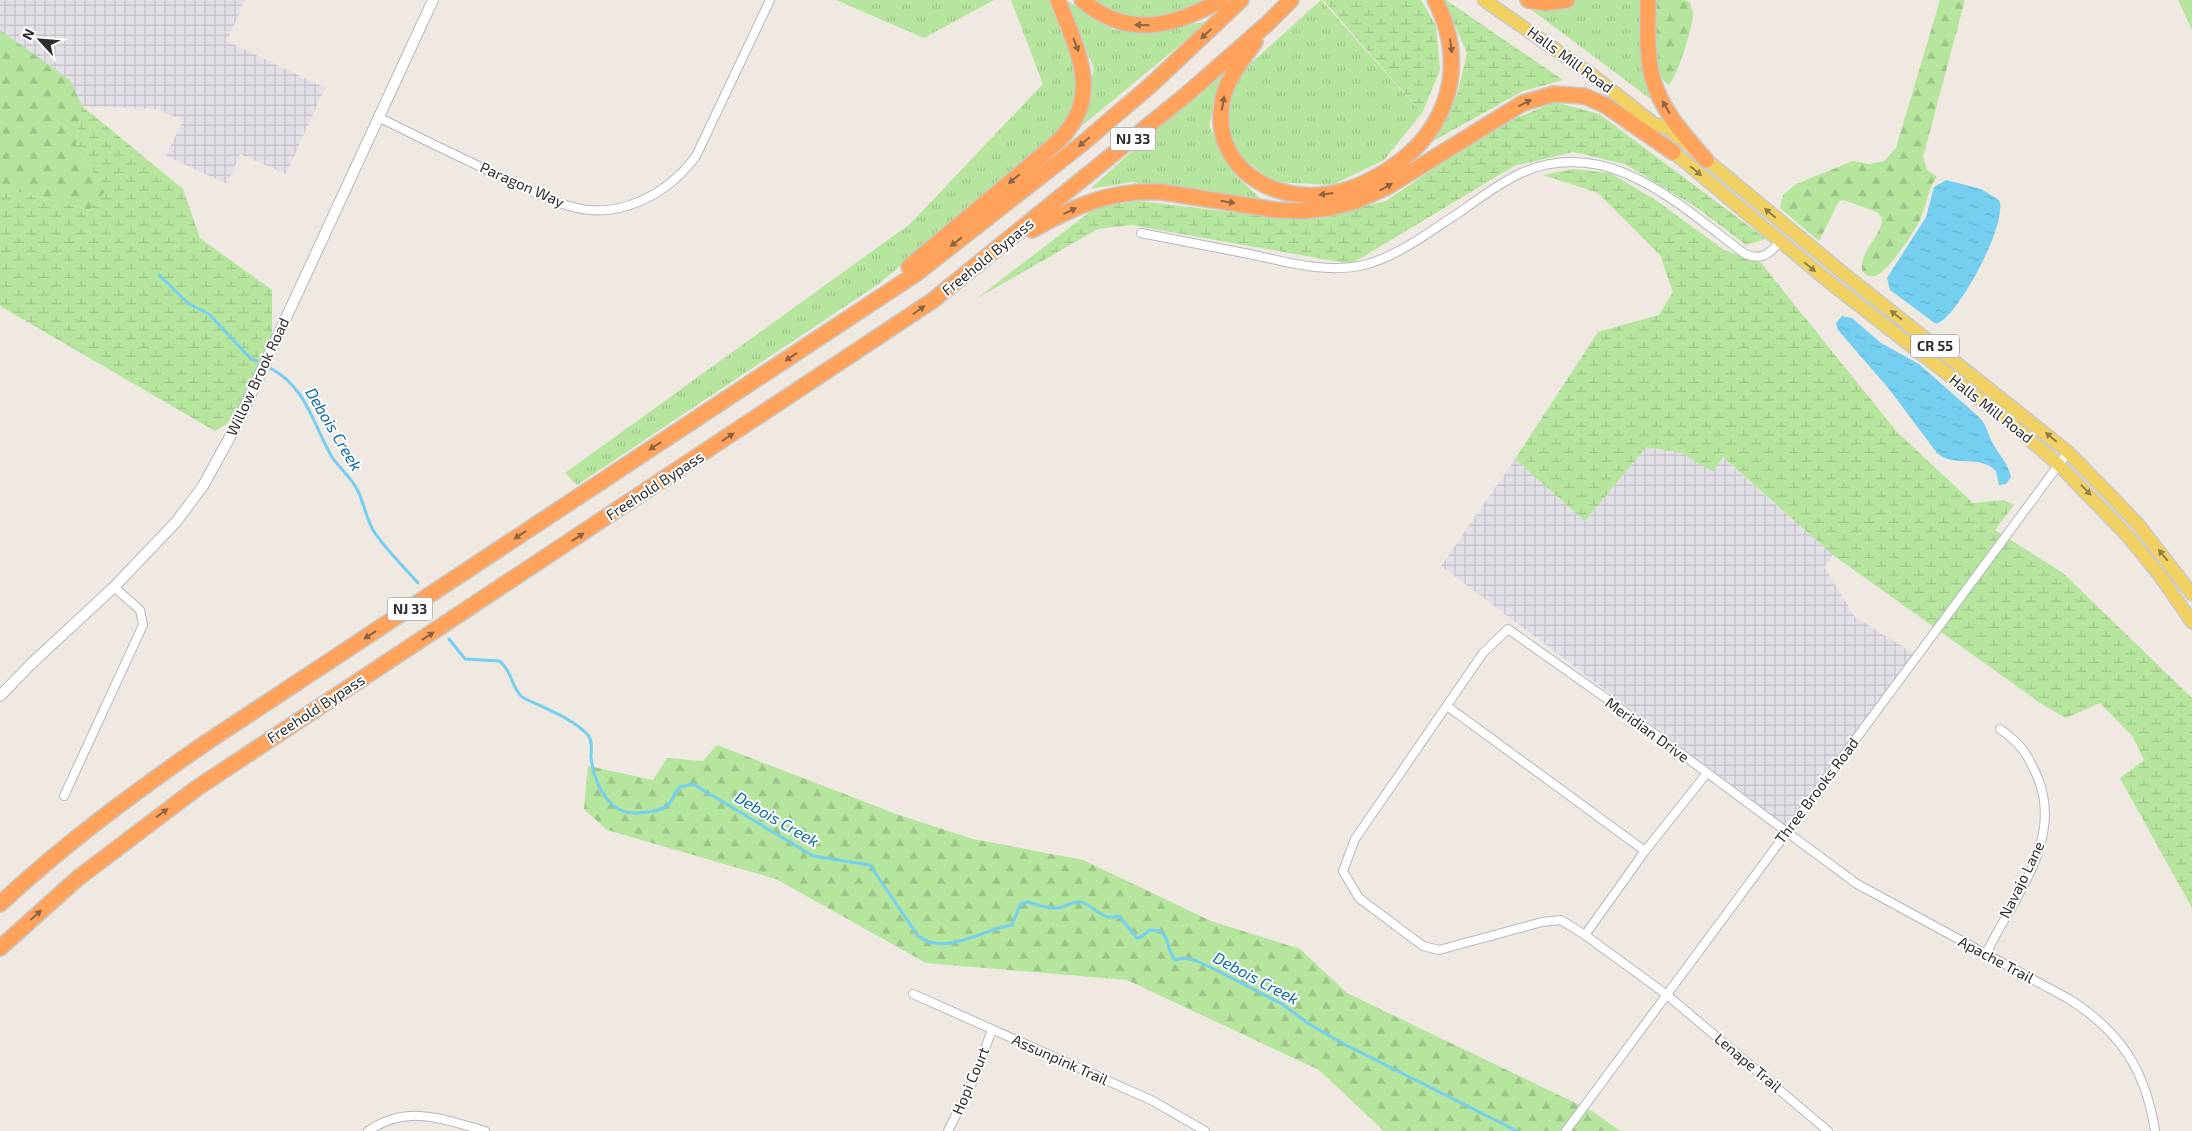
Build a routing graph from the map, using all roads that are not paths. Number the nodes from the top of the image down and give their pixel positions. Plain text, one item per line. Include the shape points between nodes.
1 (433, 0) edge
2 (770, 0) edge
3 (1058, 0) edge
4 (1082, 0) edge
5 (1221, 0) edge
6 (1241, 0) edge
7 (1291, 0) edge
8 (1436, 0) edge
9 (1484, 0) edge
10 (1528, 0) edge
11 (1567, 0) edge
12 (1648, 0) edge
13 (1267, 24) junction
14 (378, 117) junction
15 (1654, 124) junction
16 (1672, 152) junction
17 (1706, 160) junction
18 (1142, 233) dead end
19 (1780, 242) junction
20 (996, 250) junction
21 (832, 331) junction
22 (1962, 385) junction
23 (2018, 410) junction
24 (2068, 452) junction
25 (2059, 465) junction
26 (114, 587) junction
27 (2192, 594) edge
28 (2192, 622) edge
29 (0, 696) edge
30 (1447, 706) junction
31 (2000, 729) dead end
32 (1707, 773) junction
33 (64, 796) dead end
34 (1786, 832) junction
35 (1645, 851) junction
36 (0, 904) edge
37 (1585, 935) junction
38 (0, 948) edge
39 (1986, 954) junction
40 (914, 994) dead end
41 (1667, 995) junction
42 (992, 1030) junction
43 (368, 1131) edge
44 (485, 1131) edge
45 (948, 1131) edge
46 (1205, 1131) edge
47 (1566, 1131) edge
48 (1828, 1131) edge
49 (2155, 1131) edge

1 - 14 street, Willow Brook Road
2 - 14 street, Paragon Way via 696,156 668,186 628,206 602,209 569,206 528,190
3 -> 21 highway via 1084,73 1082,102 1069,130
5 -> 4 highway via 1189,16 1143,26 1111,19
6 -> 21 highway, Freehold Bypass / NJ 33 via 1152,84 1083,143 917,273
7 - 13 highway, Freehold Bypass / NJ 33
8 -> 13 highway via 1448,30 1453,60 1449,88 1438,119 1417,147 1384,172 1358,186 1321,195 1297,195 1264,185 1239,166 1225,140 1221,117 1225,92
9 - 15 main road, Halls Mill Road via 1592,75
10 - 11 highway via 1545,3
17 -> 12 highway via 1673,119 1653,81 1649,62
13 - 20 highway, Freehold Bypass / NJ 33 via 1186,96
14 - 26 street, Willow Brook Road via 216,465 176,522
15 - 16 main road, Halls Mill Road / CR 55 via 1660,139
15 - 17 main road, Halls Mill Road / CR 55 via 1668,128
16 -> 19 main road, Halls Mill Road / CR 55
20 -> 16 highway via 1096,199 1124,192 1162,192 1276,210 1330,208 1356,201 1386,187 1523,103 1554,94 1594,99
23 -> 17 main road, Halls Mill Road / CR 55 via 1843,274
18 - 19 street via 1304,265 1353,267 1375,262 1402,249 1517,175 1543,166 1573,162 1608,166 1641,180 1752,258 1764,257
19 -> 22 main road, Halls Mill Road / CR 55
38 -> 20 highway, Freehold Bypass / NJ 33 via 78,878 197,788 885,334
21 -> 36 highway, Freehold Bypass / NJ 33 via 207,742 75,839
22 - 23 main road via 1972,385 2011,412
22 - 25 main road, Halls Mill Road / CR 55
24 -> 23 main road, Halls Mill Road / CR 55
24 - 25 street, Three Brooks Road
27 -> 24 main road, Halls Mill Road / CR 55 via 2137,523
25 -> 28 main road, Halls Mill Road / CR 55 via 2125,532
25 - 34 street, Three Brooks Road
26 - 29 street, Willow Brook Road
26 - 33 street via 140,610 143,625
30 - 32 street, Meridian Drive via 1482,653 1508,629
30 - 35 street
30 - 37 street, Lenape Trail via 1355,840 1343,871 1358,898 1423,946 1440,950 1542,922 1561,920
31 - 39 street, Navajo Lane via 2022,746 2028,755 2042,791 2046,821 2037,858
32 - 34 street, Meridian Drive
32 - 35 street
34 - 39 street, Apache Trail via 1857,884
34 - 41 street, Three Brooks Road
35 - 37 street
37 - 41 street, Lenape Trail
39 - 49 street, Apache Trail via 2069,999 2112,1034 2138,1071 2148,1097
40 - 42 street, Assunpink Trail
41 - 47 street, Three Brooks Road
41 - 48 street, Lenape Trail
42 - 45 street, Hopi Court via 973,1081
42 - 46 street, Assunpink Trail via 1153,1101
43 - 44 street via 392,1118 420,1115

